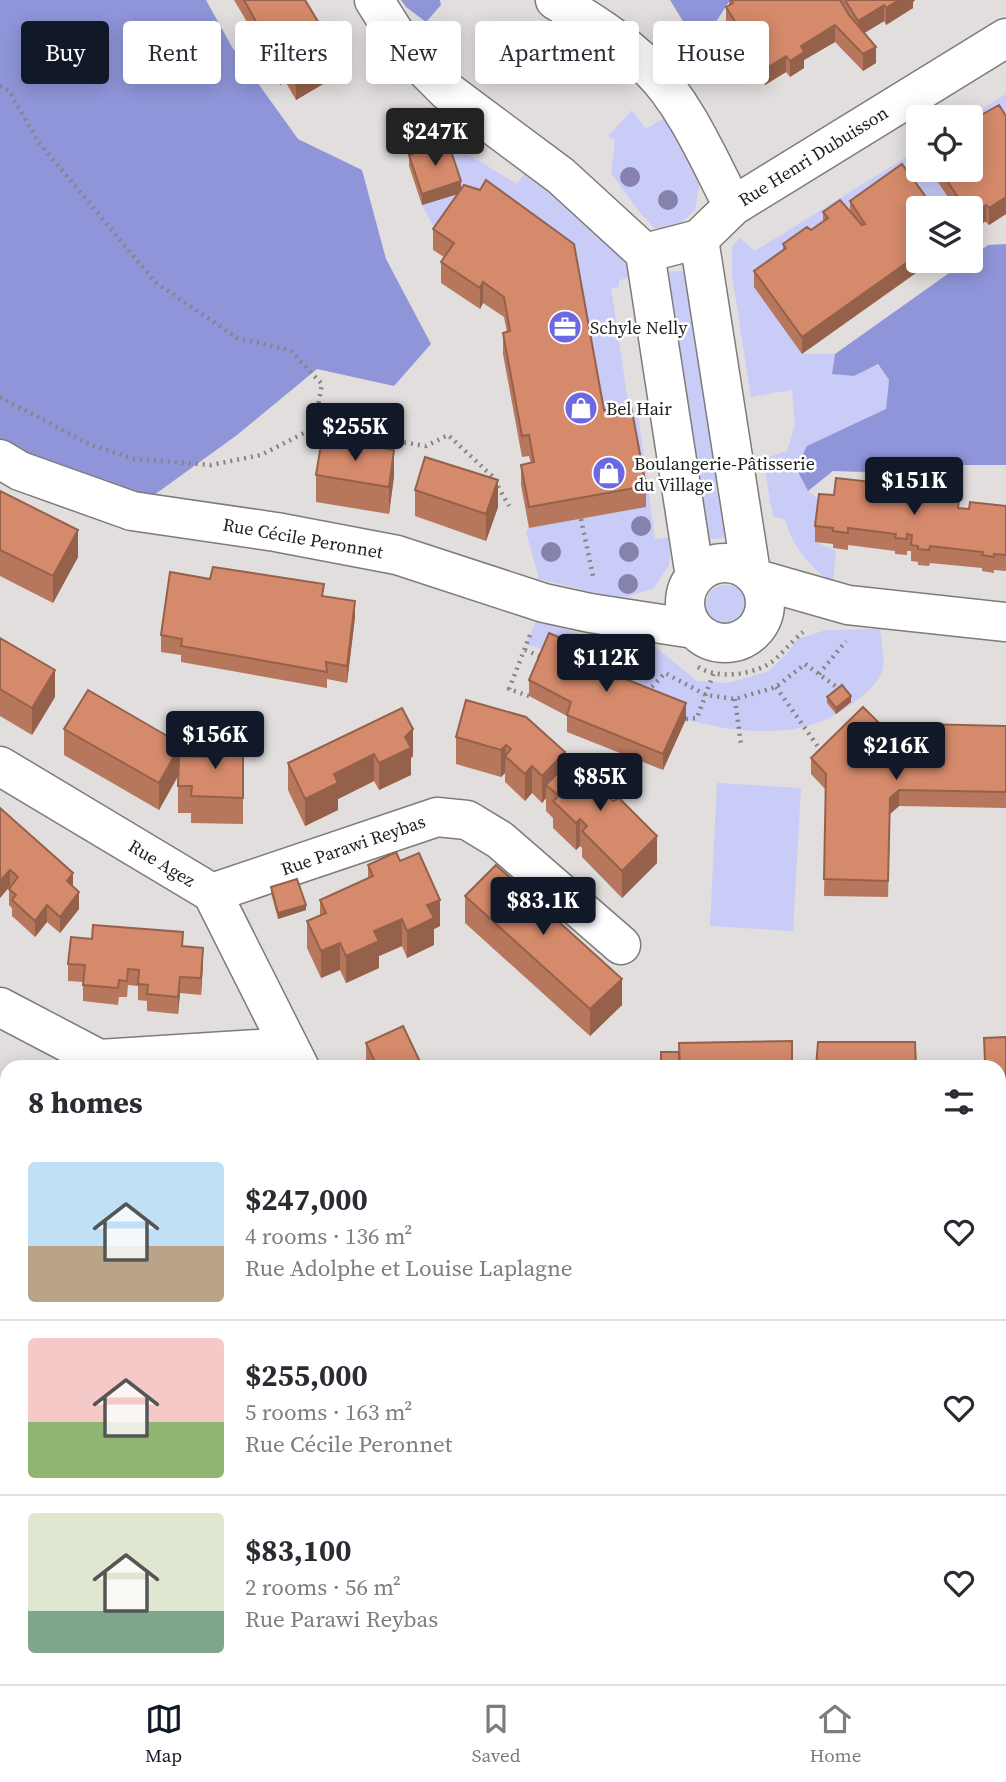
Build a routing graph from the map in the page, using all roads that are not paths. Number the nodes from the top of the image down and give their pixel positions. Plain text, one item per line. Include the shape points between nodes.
1 (374, 0) edge
2 (555, 0) edge
3 (1006, 38) edge
4 (733, 206) junction
5 (699, 239) junction
6 (645, 254) junction
7 (0, 459) edge
8 (754, 576) junction
9 (692, 581) junction
10 (608, 616) junction
11 (850, 619) junction
12 (1006, 622) edge
13 (694, 629) junction
14 (752, 632) junction
15 (0, 766) edge
16 (212, 893) junction
17 (621, 945) dead end
18 (0, 1007) edge
19 (294, 1057) edge

1 - 6 street via 405,49 447,91 561,176
2 - 4 street via 601,27 651,70 685,116
3 - 4 street, Rue Henri Dubuisson
4 - 5 street, Rue Henri Dubuisson
5 - 6 street, Rue Henri Dubuisson
5 - 8 street
6 - 9 street
7 - 10 street, Rue Cécile Peronnet via 20,471 131,511 397,555 544,603
8 - 9 street via 729,563 705,568
8 - 11 street
8 - 14 street via 765,601 764,613
9 - 10 street, Rue Cécile Peronnet via 664,600
9 - 13 street via 685,608
10 - 13 street, Rue Cécile Peronnet
11 - 12 street
11 - 14 street
13 - 14 street via 722,643
15 - 16 street, Rue Agez
16 - 17 street, Rue Parawi Reybas via 437,817 467,820 500,840
16 - 19 street, Rue Agez
18 - 19 street, Rue Agez via 99,1059

